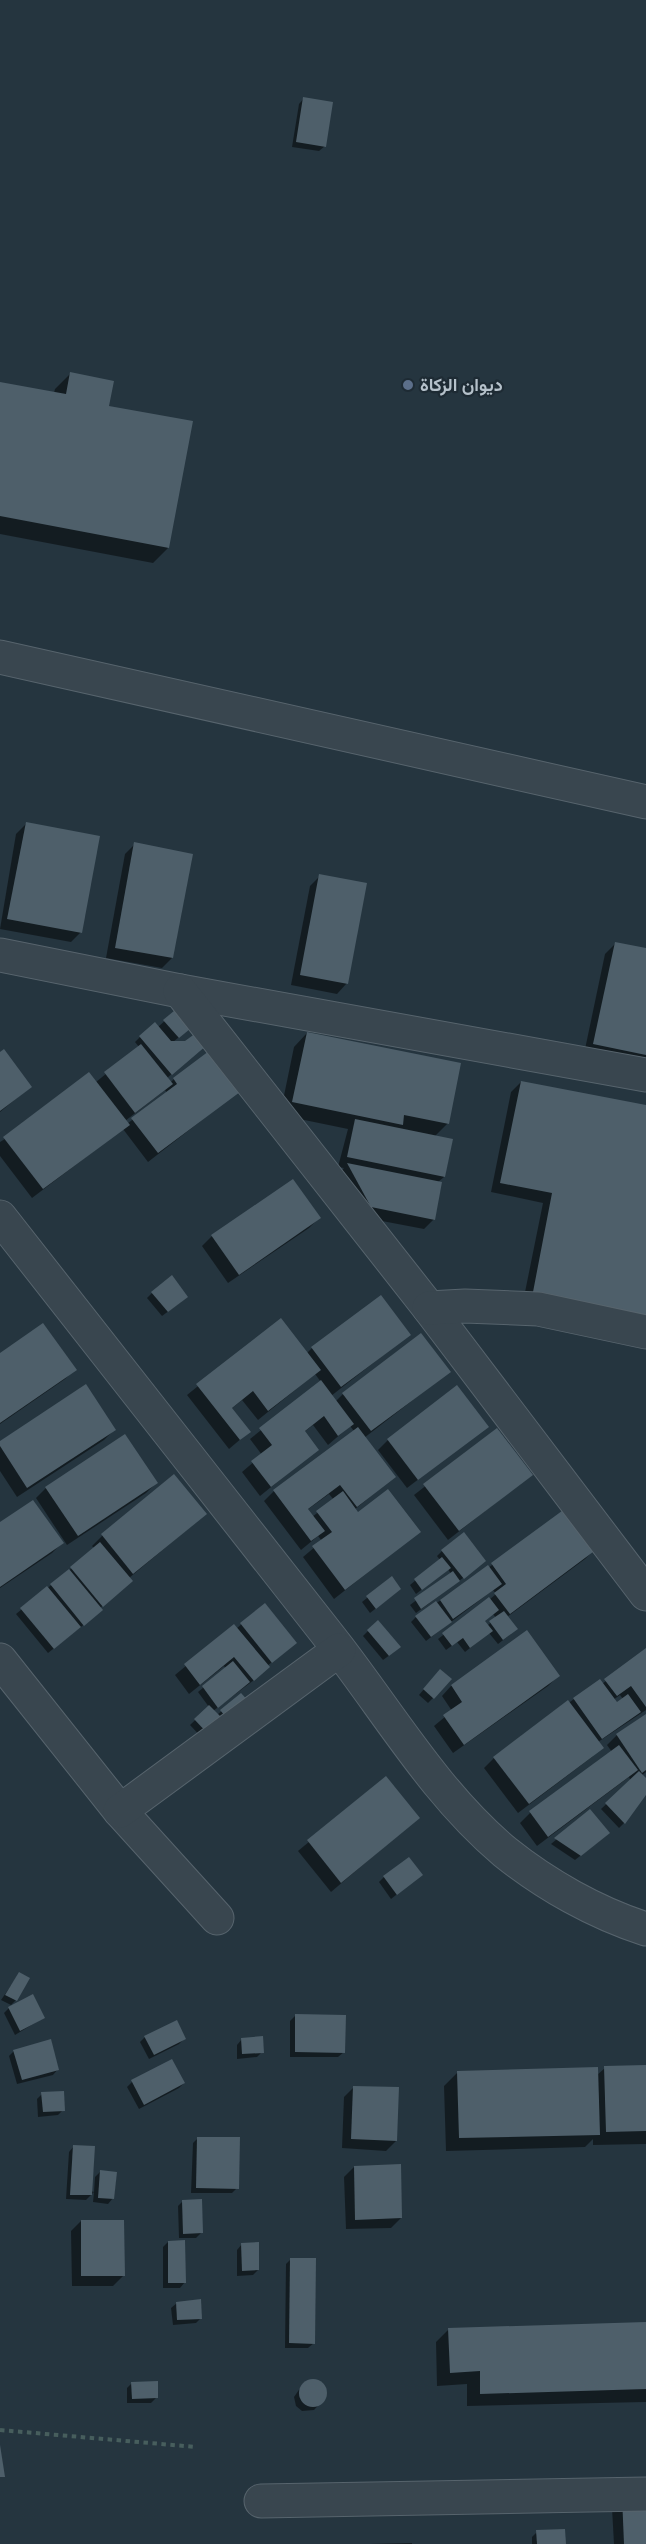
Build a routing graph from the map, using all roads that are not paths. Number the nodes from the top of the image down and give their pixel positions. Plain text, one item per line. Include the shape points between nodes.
1 (0, 657) edge
2 (646, 802) edge
3 (0, 955) edge
4 (180, 991) junction
5 (646, 1075) edge
6 (0, 1217) edge
7 (429, 1308) junction
8 (646, 1332) edge
9 (646, 1594) edge
10 (339, 1650) junction
11 (0, 1660) edge
12 (120, 1811) junction
13 (217, 1918) dead end
14 (646, 1929) edge
15 (646, 2494) edge
16 (261, 2501) dead end

1 - 2 street
3 - 4 street
4 - 5 street
4 - 7 street
6 - 10 street
7 - 8 street via 538,1310
7 - 9 street
10 - 12 street
10 - 14 street via 456,1806 506,1852 562,1892
11 - 12 street
12 - 13 street
15 - 16 street

